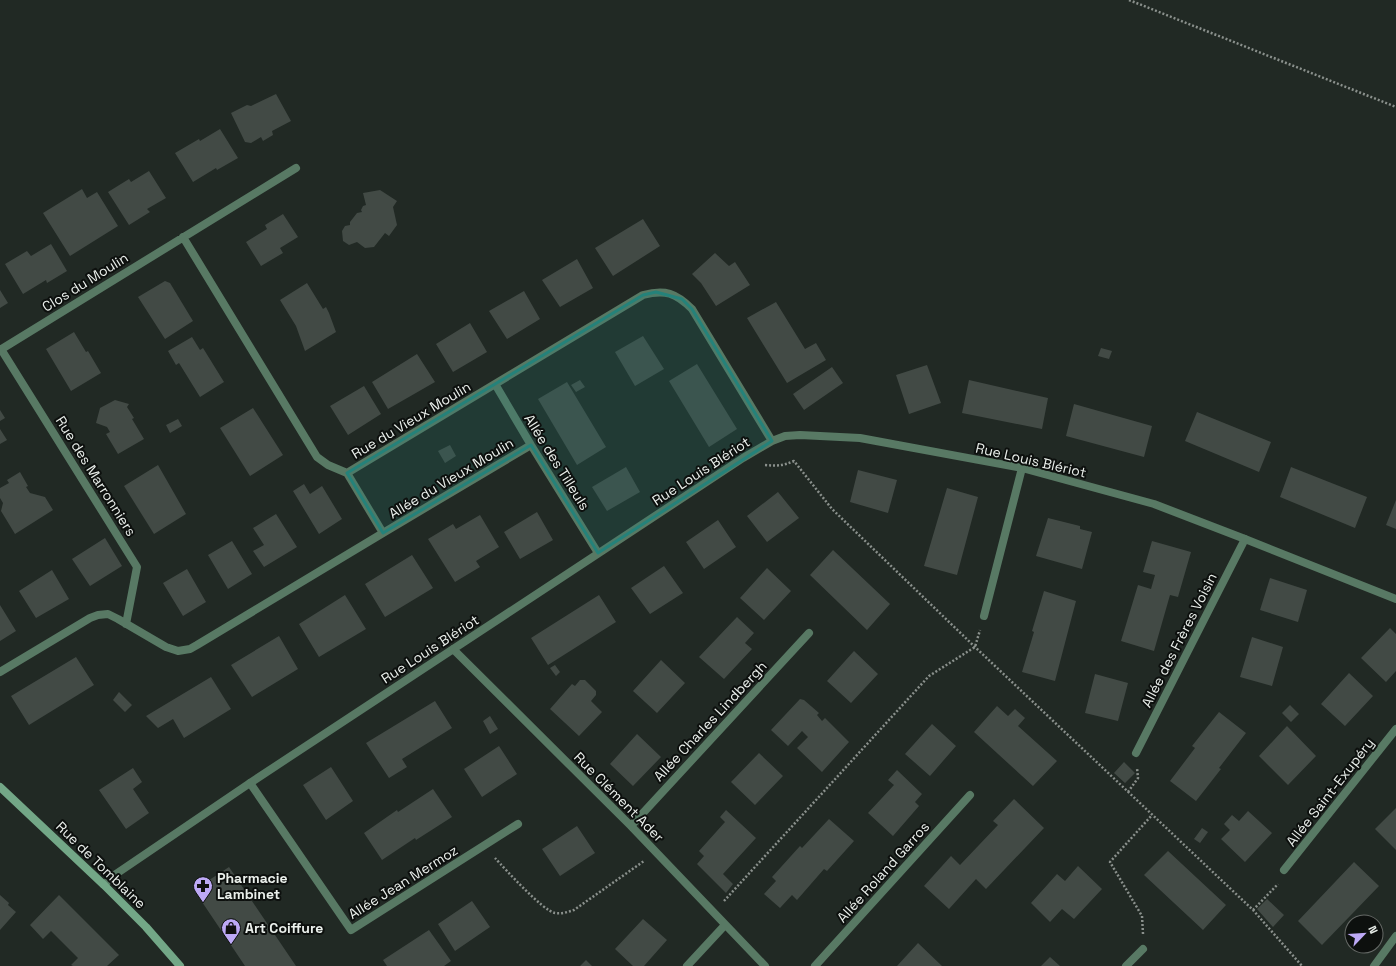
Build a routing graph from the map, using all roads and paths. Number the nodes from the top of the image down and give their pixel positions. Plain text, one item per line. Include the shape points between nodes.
1 (1129, 0) edge
2 (1396, 108) edge
3 (296, 168) dead end
4 (183, 237) junction
5 (1, 349) edge
6 (495, 384) junction
7 (772, 441) junction
8 (531, 446) junction
9 (764, 464) dead end
10 (1022, 468) junction
11 (347, 474) junction
12 (383, 533) junction
13 (1245, 539) junction
14 (598, 553) junction
15 (1396, 599) edge
16 (984, 616) dead end
17 (126, 624) junction
18 (809, 633) dead end
19 (975, 647) junction
20 (453, 649) junction
21 (0, 672) edge
22 (1396, 729) edge
23 (1136, 753) joint
24 (250, 782) junction
25 (0, 786) edge
26 (1128, 792) junction
27 (970, 795) dead end
28 (1152, 815) junction
29 (518, 824) dead end
30 (631, 826) junction
31 (484, 846) junction
32 (656, 852) junction
33 (1284, 870) joint
34 (104, 885) junction
35 (1253, 910) junction
36 (714, 912) junction
37 (725, 925) junction
38 (1396, 936) edge
39 (1143, 949) joint
40 (180, 966) edge
41 (687, 966) edge
42 (765, 966) edge
43 (815, 966) edge
44 (1126, 966) edge
45 (1302, 966) edge
46 (1374, 966) edge

1 - 2 path
3 - 4 street, Clos du Moulin
4 - 5 street, Clos du Moulin
4 - 11 street via 317,457
5 - 17 street, Rue des Marronniers via 138,567
6 - 7 street, Rue du Vieux Moulin via 643,295 668,293 682,299 692,309
6 - 8 street, Allée des Tilleuls
6 - 11 street, Rue du Vieux Moulin
7 - 10 street, Rue Louis Blériot via 785,436 800,435 860,438
7 - 14 street, Rue Louis Blériot
8 - 12 street, Allée du Vieux Moulin
8 - 14 street, Allée des Tilleuls
9 - 19 path via 776,466 794,461 832,509
10 - 13 street, Rue Louis Blériot via 1154,504
10 - 16 street
11 - 12 street, Rue du Vieux Moulin
12 - 17 street via 190,649 178,651 166,647
13 - 15 street, Rue Louis Blériot
13 - 23 street, Allée des Frères Voisin
14 - 20 street, Rue Louis Blériot
17 - 21 street via 108,614 90,618
18 - 30 street, Allée Charles Lindbergh
19 - 26 path
19 - 36 path via 930,676
20 - 24 street, Rue Louis Blériot
20 - 30 street, Rue Clément Ader
22 - 33 street, Allée Saint-Exupéry
23 - 26 path via 1138,778
24 - 31 street, Allée Jean Mermoz via 351,930
24 - 34 street, Rue Louis Blériot via 113,876
25 - 34 main road, Rue de Tomblaine
26 - 28 path
27 - 43 street, Allée Roland Garros
28 - 35 path
28 - 39 path via 1110,862 1142,916
29 - 31 street, Allée Jean Mermoz
30 - 32 street, Rue Clément Ader
31 - 32 path via 544,908 554,913 574,910
32 - 36 street, Rue Clément Ader
33 - 35 path via 1277,886
34 - 40 main road, Rue de Tomblaine
35 - 45 path
36 - 37 street, Rue Clément Ader
37 - 41 street
37 - 42 street, Rue Clément Ader
38 - 46 street
39 - 44 street

